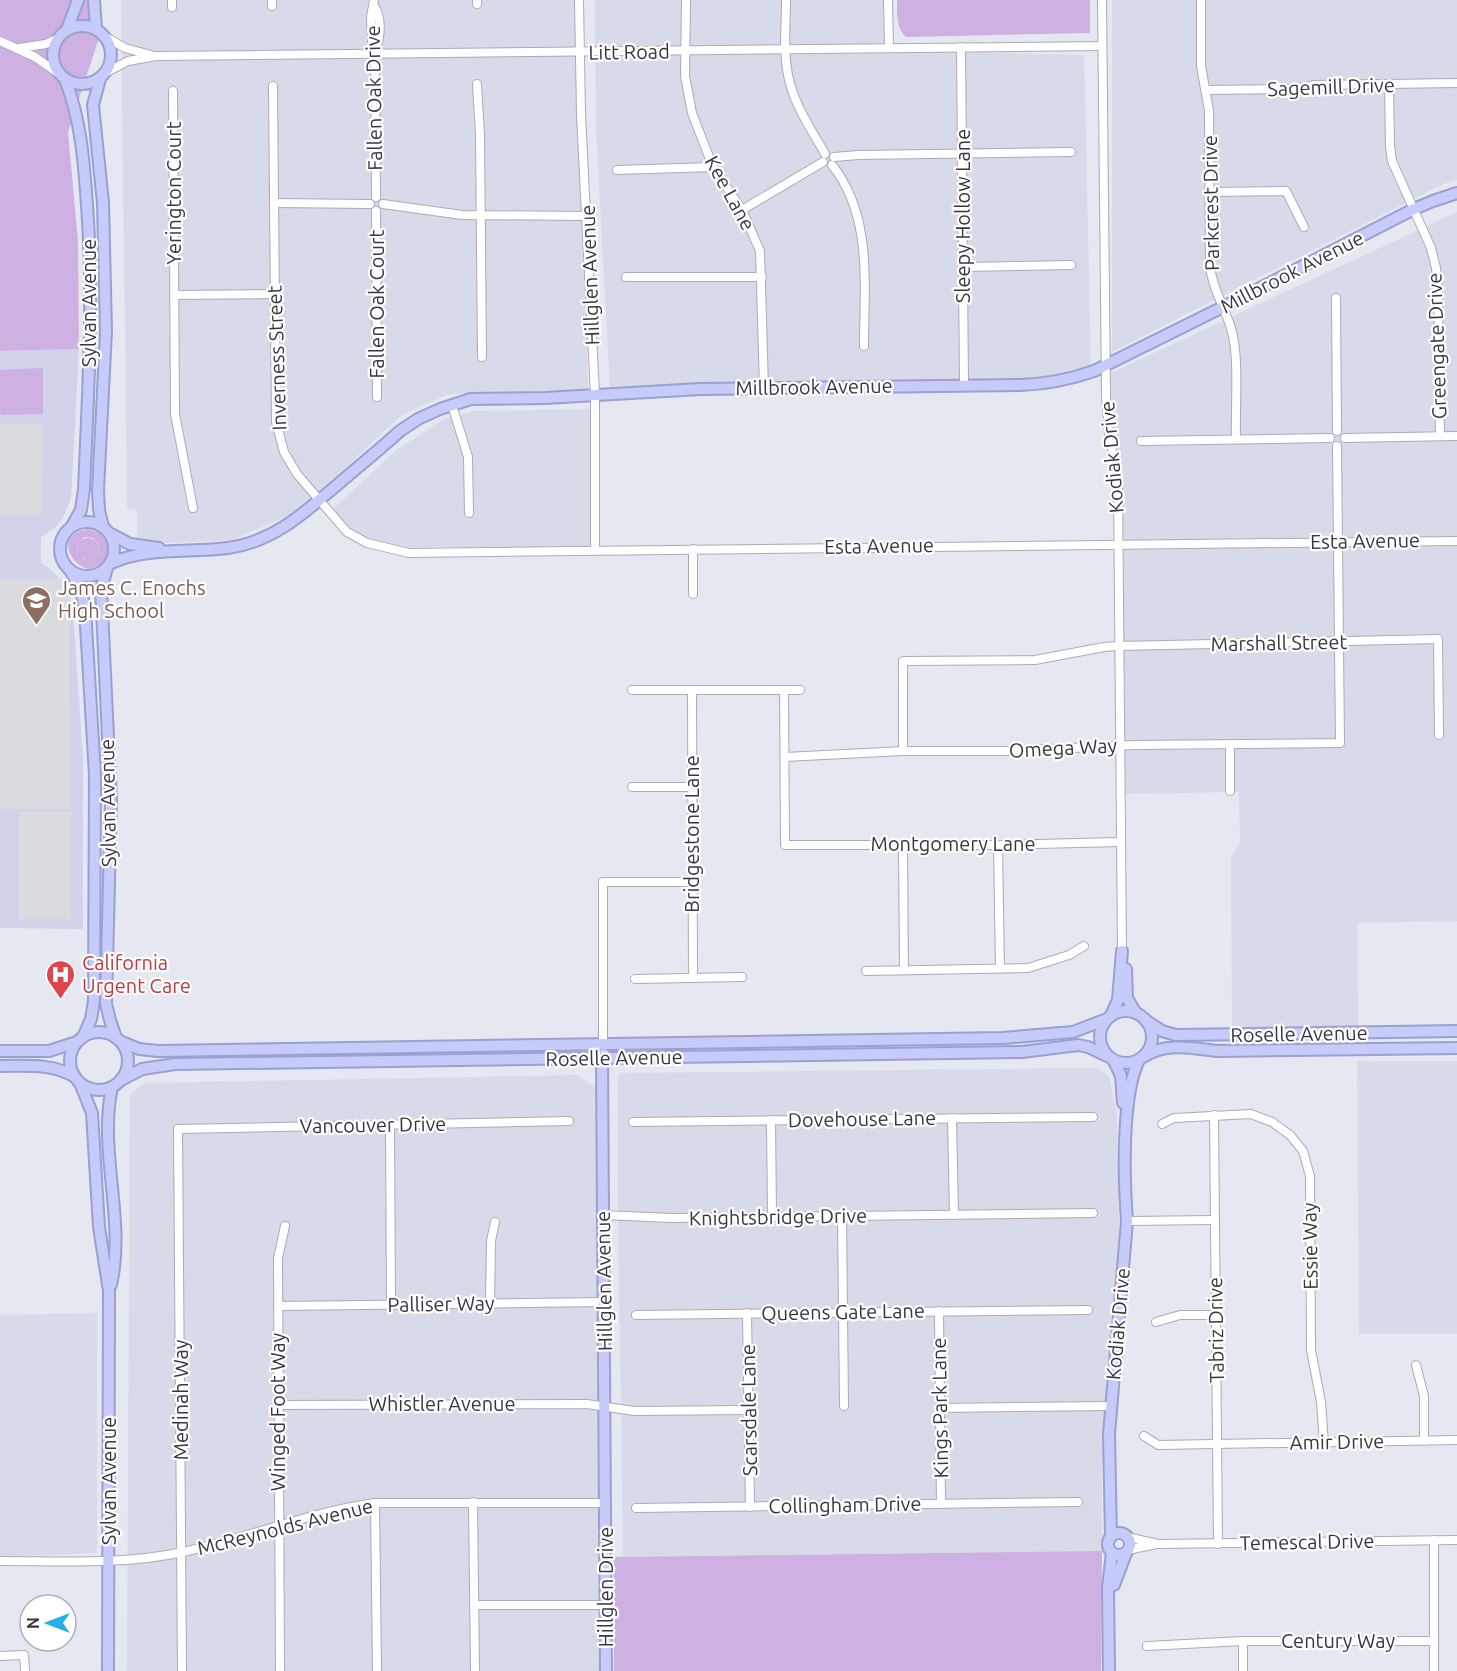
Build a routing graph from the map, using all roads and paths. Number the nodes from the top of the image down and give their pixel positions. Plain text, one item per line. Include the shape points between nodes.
1 (78, 0) edge
2 (94, 0) edge
3 (579, 0) edge
4 (686, 0) edge
5 (786, 0) edge
6 (888, 0) edge
7 (1102, 0) edge
8 (1201, 0) edge
9 (374, 3) edge
10 (100, 32) junction
11 (64, 33) junction
12 (0, 41) edge
13 (1102, 46) junction
14 (961, 47) junction
15 (18, 48) junction
16 (889, 48) junction
17 (786, 49) junction
18 (685, 50) junction
19 (375, 53) junction
20 (579, 53) junction
21 (156, 56) junction
22 (103, 75) junction
23 (62, 76) junction
24 (1457, 83) edge
25 (477, 84) dead end
26 (1389, 84) junction
27 (273, 86) dead end
28 (1206, 90) junction
29 (173, 91) dead end
30 (1071, 152) dead end
31 (963, 153) junction
32 (824, 158) junction
33 (833, 161) junction
34 (713, 167) junction
35 (617, 170) dead end
36 (1209, 192) junction
37 (1457, 193) edge
38 (373, 201) junction
39 (275, 203) junction
40 (383, 204) junction
41 (1414, 209) junction
42 (742, 210) junction
43 (376, 211) junction
44 (481, 216) junction
45 (588, 216) junction
46 (1304, 227) dead end
47 (1071, 265) dead end
48 (964, 267) junction
49 (762, 276) junction
50 (626, 277) dead end
51 (275, 294) junction
52 (174, 295) junction
53 (1336, 298) dead end
54 (1224, 307) junction
55 (864, 346) dead end
56 (483, 357) dead end
57 (1106, 365) junction
58 (964, 386) junction
59 (764, 388) junction
60 (595, 394) junction
61 (377, 397) dead end
62 (452, 405) junction
63 (1337, 431) junction
64 (1440, 436) junction
65 (1457, 436) edge
66 (1330, 438) junction
67 (1345, 438) junction
68 (1236, 439) junction
69 (1142, 441) dead end
70 (1337, 446) junction
71 (319, 501) junction
72 (193, 508) dead end
73 (469, 513) dead end
74 (72, 526) junction
75 (106, 530) junction
76 (1457, 540) edge
77 (1338, 542) junction
78 (1118, 543) junction
79 (693, 549) junction
80 (174, 550) junction
81 (595, 550) junction
82 (109, 566) junction
83 (70, 570) junction
84 (693, 594) dead end
85 (1339, 643) junction
86 (1119, 646) junction
87 (632, 690) dead end
88 (692, 690) junction
89 (784, 690) junction
90 (800, 690) dead end
91 (1439, 735) dead end
92 (1121, 745) junction
93 (1230, 745) junction
94 (903, 751) junction
95 (785, 757) junction
96 (632, 787) dead end
97 (692, 787) junction
98 (1230, 791) dead end
99 (1121, 842) junction
100 (903, 845) junction
101 (999, 845) junction
102 (692, 882) junction
103 (1084, 946) dead end
104 (1122, 951) junction
105 (1000, 968) junction
106 (904, 970) junction
107 (866, 971) dead end
108 (742, 977) dead end
109 (693, 978) junction
110 (635, 979) dead end
111 (1136, 1013) junction
112 (1109, 1017) junction
113 (1145, 1020) junction
114 (1457, 1031) edge
115 (80, 1039) junction
116 (119, 1040) junction
117 (681, 1042) junction
118 (603, 1044) junction
119 (1457, 1048) edge
120 (0, 1051) edge
121 (602, 1058) junction
122 (1142, 1058) junction
123 (1111, 1059) junction
124 (0, 1066) edge
125 (78, 1080) junction
126 (117, 1083) junction
127 (1214, 1115) junction
128 (1093, 1117) dead end
129 (952, 1118) junction
130 (771, 1120) junction
131 (569, 1121) dead end
132 (633, 1122) dead end
133 (1162, 1124) dead end
134 (390, 1125) junction
135 (178, 1129) joint
136 (1126, 1142) junction
137 (1093, 1213) dead end
138 (603, 1215) junction
139 (954, 1215) junction
140 (842, 1216) junction
141 (772, 1217) junction
142 (1215, 1220) junction
143 (1127, 1221) junction
144 (495, 1222) dead end
145 (285, 1226) dead end
146 (109, 1291) junction
147 (604, 1302) junction
148 (490, 1303) junction
149 (392, 1305) junction
150 (278, 1306) junction
151 (1088, 1310) dead end
152 (939, 1311) junction
153 (843, 1312) junction
154 (747, 1313) junction
155 (636, 1315) dead end
156 (1216, 1315) junction
157 (1156, 1322) dead end
158 (1416, 1365) dead end
159 (279, 1405) junction
160 (844, 1406) dead end
161 (1110, 1406) junction
162 (605, 1408) junction
163 (940, 1408) junction
164 (748, 1410) junction
165 (1144, 1436) dead end
166 (1457, 1440) edge
167 (1424, 1441) junction
168 (1324, 1443) junction
169 (1217, 1444) junction
170 (472, 1502) junction
171 (1078, 1502) dead end
172 (375, 1503) junction
173 (606, 1503) junction
174 (941, 1504) junction
175 (1111, 1506) junction
176 (750, 1507) junction
177 (636, 1508) dead end
178 (278, 1527) junction
179 (1126, 1535) junction
180 (1111, 1536) junction
181 (1434, 1540) junction
182 (1457, 1540) edge
183 (1158, 1544) junction
184 (1218, 1544) junction
185 (182, 1552) junction
186 (1127, 1552) junction
187 (1112, 1553) junction
188 (0, 1561) edge
189 (108, 1561) junction
190 (1109, 1599) junction
191 (474, 1605) junction
192 (606, 1605) junction
193 (1243, 1641) junction
194 (1434, 1641) junction
195 (1148, 1646) dead end
196 (0, 1656) edge
197 (25, 1671) edge
198 (108, 1671) edge
199 (182, 1671) edge
200 (280, 1671) edge
201 (376, 1671) edge
202 (475, 1671) edge
203 (606, 1671) edge
204 (1109, 1671) edge
205 (1243, 1671) edge
206 (1434, 1671) edge

1 - 11 main road
2 - 10 main road
3 - 20 street, Hillglen Avenue
4 - 18 street, Kee Lane
5 - 17 street
6 - 16 street
7 - 13 street, Kodiak Drive
8 - 28 street, Parkcrest Drive via 1201,66
9 - 19 street, Fallen Oak Drive via 371,17
10 - 11 main road via 87,26
10 - 21 street, Litt Road via 125,48
10 - 22 main road via 111,54
11 - 15 street via 46,44
11 - 23 main road via 53,55
12 - 15 street
13 - 14 street, Litt Road
13 - 57 street, Kodiak Drive
14 - 16 street, Litt Road
14 - 31 street, Sleepy Hollow Lane
15 - 23 street
16 - 17 street, Litt Road
17 - 18 street, Litt Road
17 - 32 street via 793,95
18 - 20 street, Litt Road
18 - 34 street, Kee Lane via 692,113
19 - 20 street, Litt Road
19 - 21 street, Litt Road
19 - 38 street, Fallen Oak Drive
20 - 45 street, Hillglen Avenue
21 - 22 street, Litt Road via 128,61
22 - 23 main road via 83,85
22 - 75 main road, Sylvan Avenue via 93,105 106,255 98,490
23 - 74 main road, Sylvan Avenue via 77,111 83,158 91,310 84,489 81,510
24 - 26 street, Sagemill Drive
25 - 44 street
26 - 28 street, Sagemill Drive
26 - 41 street, Greengate Drive via 1392,161
27 - 39 street, Inverness Street
28 - 36 street, Parkcrest Drive
29 - 52 street, Yerington Court
30 - 31 street
31 - 33 street via 858,155
31 - 48 street, Sleepy Hollow Lane
32 - 33 street via 829,153
32 - 42 street
33 - 55 street via 853,201 863,240
34 - 35 street
34 - 42 street, Kee Lane
36 - 46 street via 1286,191
36 - 54 street, Parkcrest Drive via 1211,274
37 - 41 main road, Millbrook Avenue
38 - 39 street
38 - 40 street via 380,198
38 - 43 street via 372,209
39 - 51 street, Inverness Street
40 - 43 street
40 - 44 street
41 - 54 main road, Millbrook Avenue
41 - 64 street, Greengate Drive via 1431,249 1438,279
42 - 49 street, Kee Lane via 757,242
43 - 61 street, Fallen Oak Court
44 - 45 street
44 - 56 street
45 - 60 street, Hillglen Avenue
47 - 48 street
48 - 58 street, Sleepy Hollow Lane
49 - 50 street
49 - 59 street, Kee Lane
51 - 52 street
51 - 71 street, Inverness Street via 279,438 290,464
52 - 72 street, Yerington Court via 176,414
53 - 63 street
54 - 57 main road, Millbrook Avenue
54 - 68 street, Parkcrest Drive via 1234,339
57 - 58 main road, Millbrook Avenue via 1048,383
57 - 78 street, Kodiak Drive via 1106,417 1117,471
58 - 59 main road, Millbrook Avenue
59 - 60 main road, Millbrook Avenue
60 - 62 main road, Millbrook Avenue via 471,399
60 - 81 street, Hillglen Avenue
62 - 71 main road, Millbrook Avenue via 399,432
62 - 73 street via 468,457
63 - 66 street
63 - 67 street
64 - 65 street
64 - 67 street
66 - 68 street
66 - 70 street
67 - 70 street
68 - 69 street
70 - 77 street
71 - 80 main road, Millbrook Avenue via 262,539 228,548
71 - 81 street, Esta Avenue via 353,536 395,551
74 - 75 main road via 88,522
74 - 83 main road via 62,538 60,550
75 - 80 main road, Millbrook Avenue via 130,544
75 - 82 main road via 115,550
76 - 77 street, Esta Avenue
77 - 78 street, Esta Avenue
77 - 85 street
78 - 79 street, Esta Avenue
78 - 86 street, Kodiak Drive
79 - 81 street, Esta Avenue
79 - 84 street
80 - 82 main road, Millbrook Avenue via 133,556
82 - 83 main road via 90,577
82 - 116 main road, Sylvan Avenue via 100,589 111,800 106,1004
83 - 115 main road, Sylvan Avenue via 81,590 85,609 95,775 94,1001 91,1019
85 - 86 street, Marshall Street
85 - 91 street, Marshall Street via 1438,639
85 - 93 street, Omega Way via 1341,743
86 - 92 street, Kodiak Drive
86 - 94 street, Marshall Street via 1035,660 903,661
87 - 88 street
88 - 89 street
88 - 97 street, Bridgestone Lane
89 - 90 street
89 - 95 street
92 - 93 street, Omega Way
92 - 94 street, Omega Way via 1018,751
92 - 99 street, Kodiak Drive
93 - 98 street
94 - 95 street, Omega Way
95 - 100 street, Montgomery Lane via 785,845
96 - 97 street
97 - 102 street, Bridgestone Lane
99 - 101 street, Montgomery Lane
99 - 104 street, Kodiak Drive
100 - 101 street, Montgomery Lane
100 - 106 street
101 - 105 street
102 - 109 street, Bridgestone Lane
102 - 118 street via 603,882
103 - 105 street via 1050,963
104 - 111 main road, Kodiak Drive via 1127,998
104 - 112 main road, Kodiak Drive via 1118,1000
105 - 106 street
106 - 107 street
108 - 109 street
109 - 110 street
111 - 112 main road via 1124,1011
111 - 113 main road
112 - 117 main road, Roselle Avenue via 1071,1032 1003,1038
112 - 123 main road via 1102,1026 1100,1039
113 - 114 main road, Roselle Avenue via 1176,1035
113 - 122 main road via 1152,1038
115 - 116 main road via 99,1032
115 - 120 main road via 49,1051
115 - 125 main road via 70,1059
116 - 118 main road, Roselle Avenue via 139,1049 158,1051
116 - 126 main road via 128,1062
117 - 118 main road, Roselle Avenue
117 - 121 main road via 661,1049 610,1051
119 - 122 main road, Roselle Avenue via 1217,1051 1170,1047 1154,1050
121 - 123 main road, Roselle Avenue via 1022,1052 1078,1045
121 - 126 main road, Roselle Avenue via 175,1064 142,1069
121 - 138 main road, Hillglen Avenue
122 - 123 main road via 1125,1064
122 - 136 main road, Kodiak Drive via 1131,1079
123 - 136 main road, Kodiak Drive via 1121,1076
124 - 125 main road via 48,1066
125 - 126 main road via 94,1089
125 - 146 main road, Sylvan Avenue via 92,1113 99,1227
126 - 146 main road, Sylvan Avenue via 108,1111 115,1266
127 - 133 street, Essie Way via 1174,1118
127 - 142 street, Tabriz Drive
127 - 168 street, Essie Way via 1251,1114 1272,1122 1303,1151 1310,1176 1311,1350
128 - 129 street, Dovehouse Lane
129 - 130 street, Dovehouse Lane
129 - 139 street
130 - 132 street, Dovehouse Lane
130 - 141 street
131 - 134 street, Vancouver Drive
134 - 135 street, Vancouver Drive
134 - 149 street
135 - 185 street, Medinah Way
136 - 143 main road, Kodiak Drive
137 - 139 street, Knightsbridge Drive
138 - 141 street, Knightsbridge Drive
138 - 147 main road, Hillglen Avenue
139 - 140 street, Knightsbridge Drive
140 - 141 street, Knightsbridge Drive
140 - 153 street
142 - 143 street
142 - 156 street, Tabriz Drive
143 - 161 main road, Kodiak Drive
144 - 148 street via 490,1241
145 - 150 street, Winged Foot Way via 278,1258
146 - 189 main road, Sylvan Avenue
147 - 148 street, Palliser Way
147 - 162 main road, Hillglen Avenue
148 - 149 street, Palliser Way
149 - 150 street, Palliser Way
150 - 159 street, Winged Foot Way
151 - 152 street, Queens Gate Lane
152 - 153 street, Queens Gate Lane
152 - 163 street, Kings Park Lane
153 - 154 street, Queens Gate Lane
153 - 160 street
154 - 155 street, Queens Gate Lane
154 - 164 street, Scarsdale Lane
156 - 157 street via 1180,1315
156 - 169 street, Tabriz Drive
158 - 167 street via 1424,1396
159 - 162 street, Whistler Avenue via 587,1404
159 - 178 street, Winged Foot Way
161 - 163 street
161 - 175 main road, Kodiak Drive
162 - 164 street, Whistler Avenue
162 - 173 main road, Hillglen Avenue
163 - 174 street, Kings Park Lane
164 - 176 street, Scarsdale Lane
165 - 169 street, Amir Drive via 1158,1444
166 - 167 street, Amir Drive
167 - 168 street, Amir Drive
168 - 169 street, Amir Drive
169 - 184 street, Tabriz Drive
170 - 172 street, McReynolds Avenue
170 - 173 street, McReynolds Avenue
170 - 191 street
171 - 174 street, Collingham Drive
172 - 178 street, McReynolds Avenue
172 - 201 street
173 - 192 main road, Hillglen Drive
174 - 176 street, Collingham Drive
175 - 179 main road, Kodiak Drive
175 - 180 main road, Kodiak Drive
176 - 177 street, Collingham Drive
178 - 185 street, McReynolds Avenue
178 - 200 street, Winged Foot Way
179 - 180 main road
179 - 183 street, Temescal Drive
179 - 186 main road via 1130,1543
180 - 187 main road via 1108,1546
181 - 182 street, Temescal Drive
181 - 184 street, Temescal Drive
181 - 194 street
183 - 184 street, Temescal Drive
183 - 186 street, Temescal Drive
185 - 189 street, McReynolds Avenue
185 - 199 street, Medinah Way
186 - 187 main road
186 - 190 main road
187 - 190 main road
188 - 189 street, McReynolds Avenue
189 - 198 main road, Sylvan Avenue
190 - 204 main road
191 - 192 street
191 - 202 street
192 - 203 main road, Hillglen Drive
193 - 194 street, Century Way
193 - 195 street, Century Way
193 - 205 street
194 - 206 street
196 - 197 street via 24,1655

